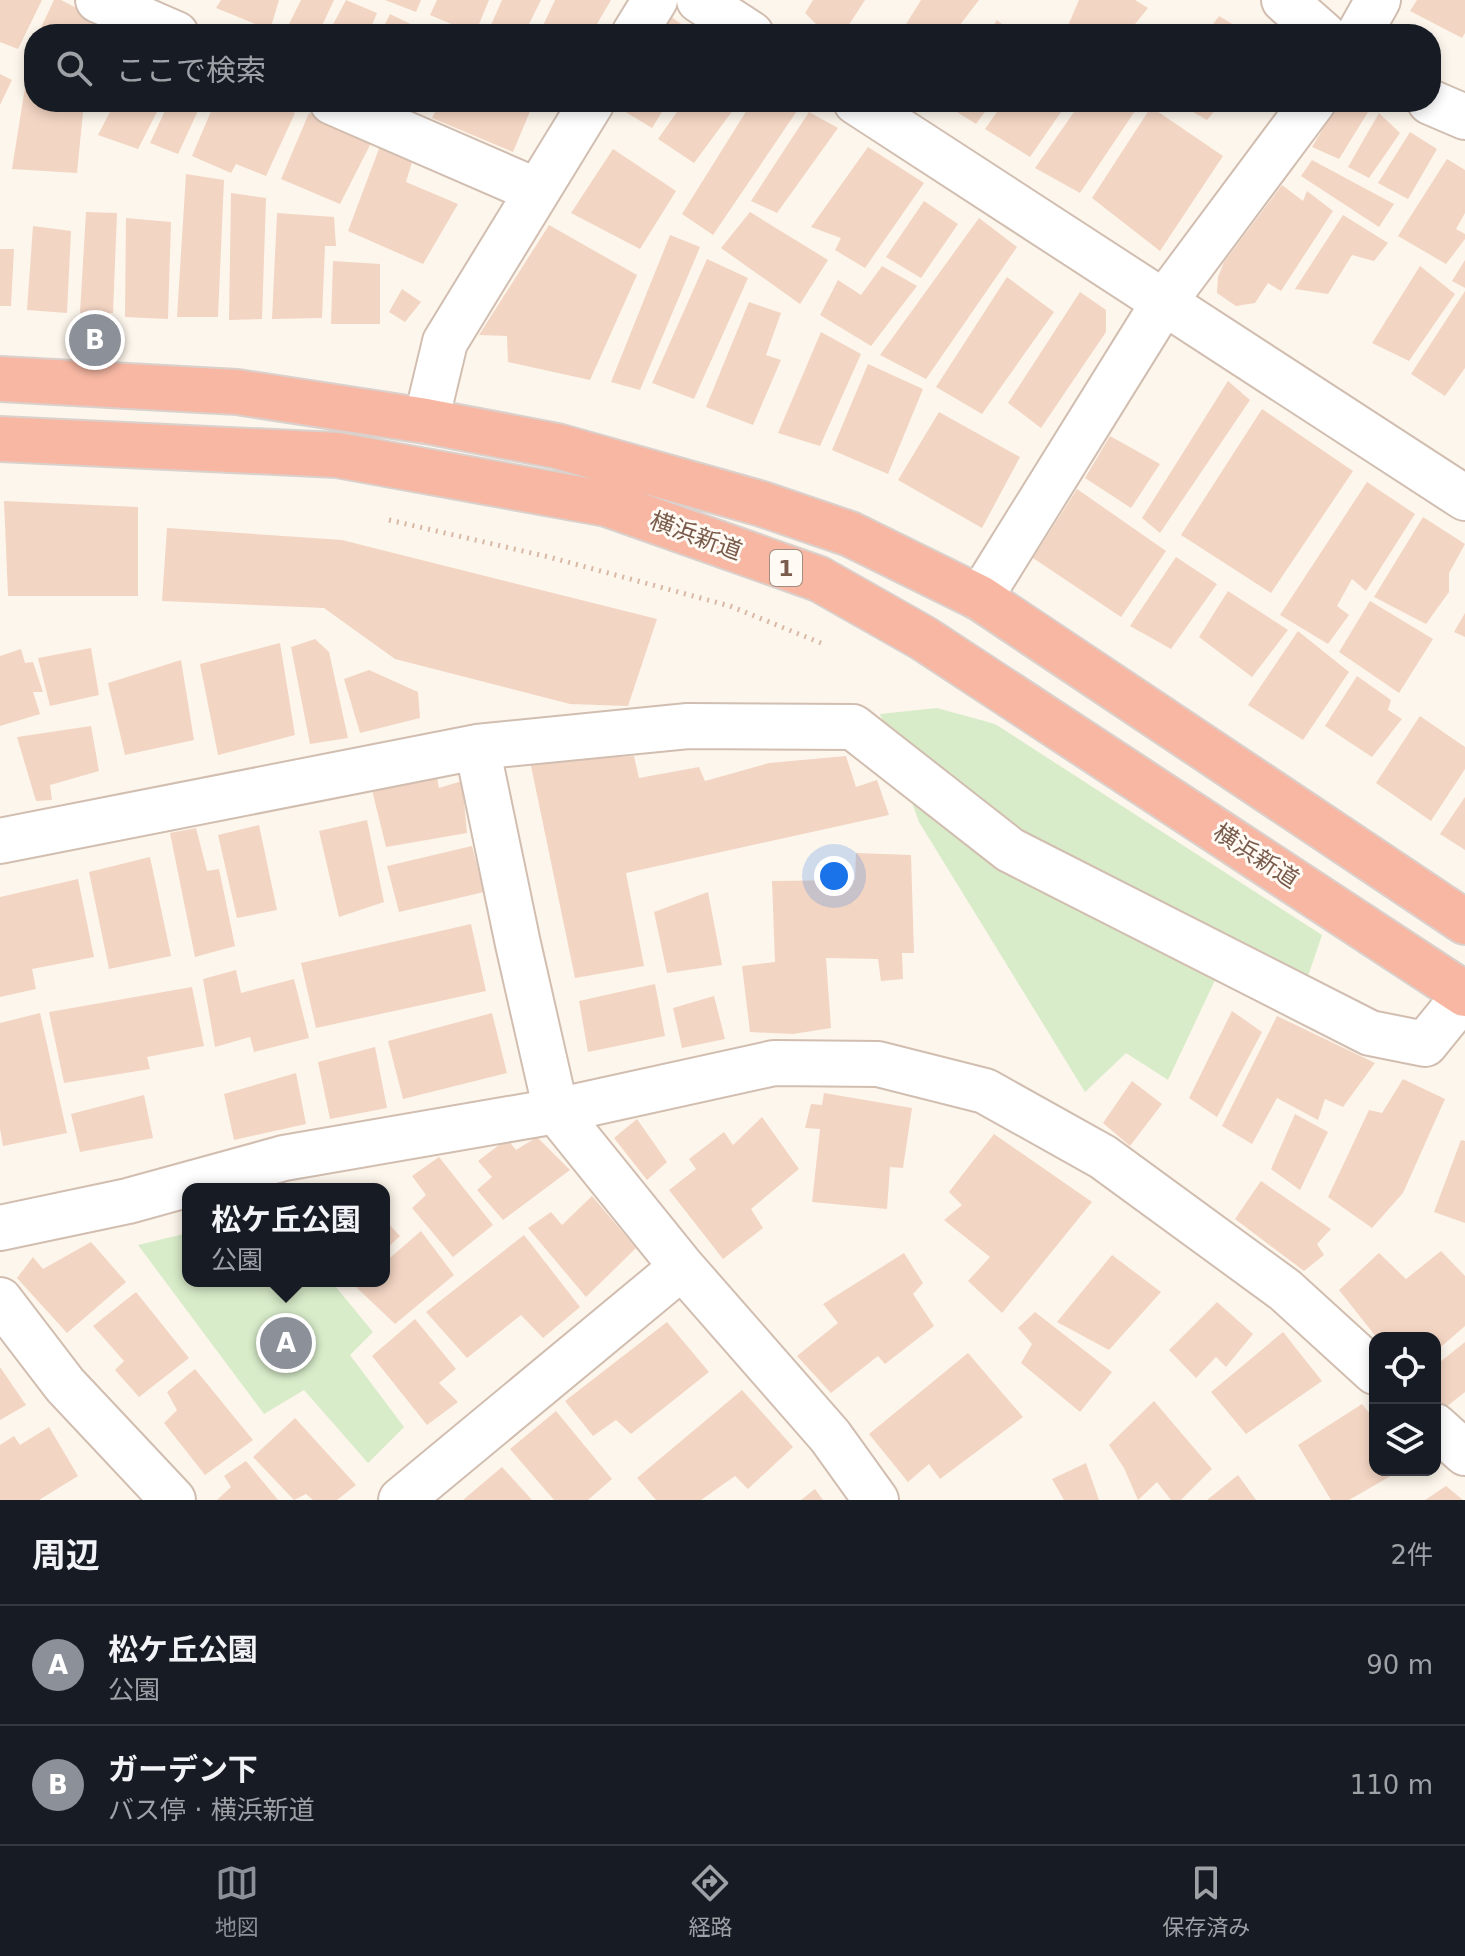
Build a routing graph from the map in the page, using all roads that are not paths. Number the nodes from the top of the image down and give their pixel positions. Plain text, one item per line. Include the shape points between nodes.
1 (98, 0) edge
2 (655, 0) edge
3 (699, 0) edge
4 (1284, 0) edge
5 (1378, 0) edge
6 (153, 24) edge
7 (640, 24) edge
8 (736, 24) edge
9 (1312, 24) edge
10 (1365, 24) edge
11 (1441, 107) edge
12 (355, 112) edge
13 (586, 112) edge
14 (871, 112) edge
15 (1306, 112) edge
16 (1465, 117) edge
17 (537, 191) junction
18 (1164, 302) junction
19 (0, 379) edge
20 (426, 421) junction
21 (0, 439) edge
22 (1465, 498) edge
23 (980, 598) junction
24 (477, 747) junction
25 (0, 841) edge
26 (1465, 922) edge
27 (1465, 994) edge
28 (556, 1111) junction
29 (193, 1183) edge
30 (182, 1186) edge
31 (0, 1228) edge
32 (682, 1267) junction
33 (0, 1300) edge
34 (1369, 1367) edge
35 (1441, 1431) edge
36 (1465, 1453) edge
37 (173, 1500) edge
38 (401, 1500) edge
39 (876, 1500) edge

1 - 6 street
2 - 7 street
3 - 8 street
4 - 9 street
5 - 10 street
11 - 16 street
12 - 17 street
13 - 17 street
14 - 18 street
15 - 18 street
17 - 20 street via 445,342
18 - 22 street
18 - 23 street
19 - 20 highway, 横浜新道 / 1 via 237,392
20 - 23 highway, 横浜新道 / 1 via 557,446 762,504 850,534
21 - 27 highway, 横浜新道 / 1 via 337,455 387,463 607,504 819,579 923,638
23 - 26 highway, 横浜新道 / 1
24 - 25 street
24 - 27 street via 688,726 853,727 1010,850 1370,1033 1425,1044
24 - 28 street
28 - 29 street via 284,1158
28 - 32 street
28 - 34 street via 774,1063 878,1064 985,1091 1103,1157 1285,1290
30 - 31 street
32 - 38 street
32 - 39 street via 830,1436
33 - 37 street via 65,1385
35 - 36 street

